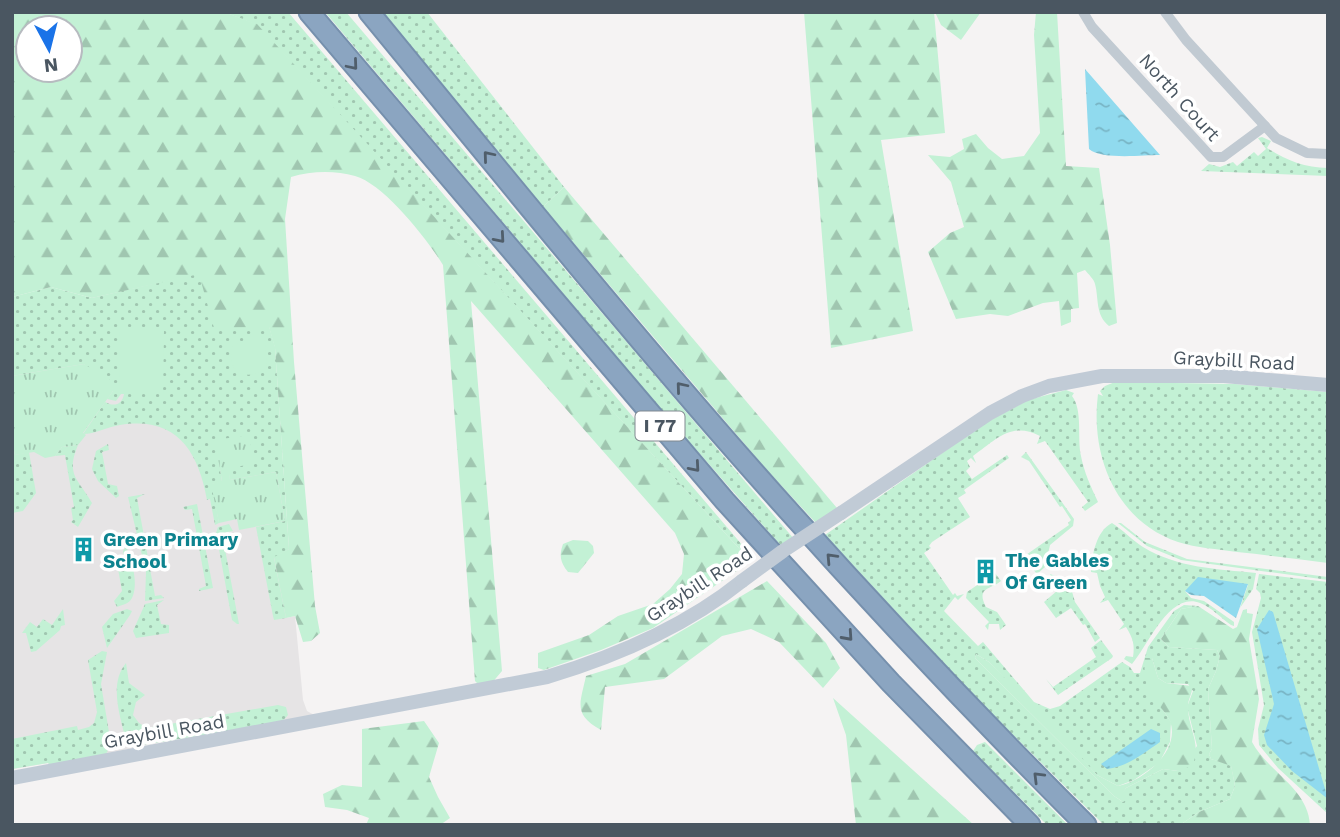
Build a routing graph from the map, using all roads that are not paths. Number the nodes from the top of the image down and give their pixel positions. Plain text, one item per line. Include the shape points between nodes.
1 (309, 12) edge
2 (369, 12) edge
3 (1083, 12) edge
4 (1165, 12) edge
5 (1265, 126) junction
6 (1328, 154) edge
7 (1328, 385) edge
8 (12, 778) edge
9 (1030, 825) edge
10 (1086, 825) edge

1 -> 9 highway, I 77 via 725,501 891,683
10 -> 2 highway, I 77 via 914,649 730,445
3 - 5 street, North Court via 1211,157 1223,157
4 - 5 street
5 - 6 street via 1283,143 1307,153
7 - 8 street, Graybill Road, bridge via 1224,376 1102,376 1049,386 990,413 681,622 586,666

